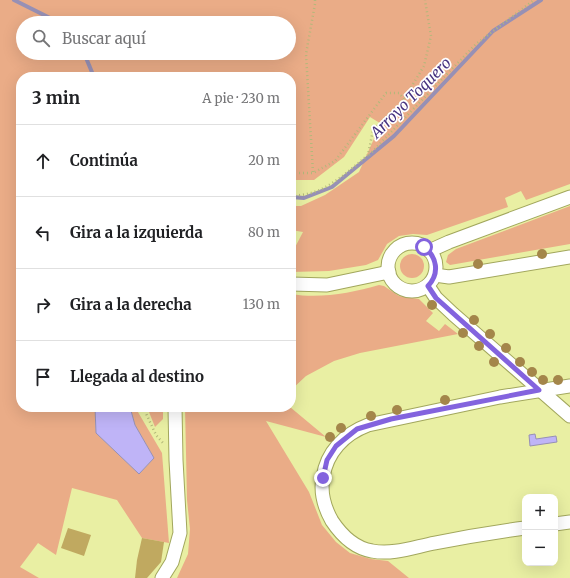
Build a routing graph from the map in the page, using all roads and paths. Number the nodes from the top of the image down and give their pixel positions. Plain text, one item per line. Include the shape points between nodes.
1 (315, 0) edge
2 (425, 0) edge
3 (534, 0) edge
4 (404, 99) junction
5 (368, 155) junction
6 (296, 173) edge
7 (313, 173) junction
8 (296, 195) edge
9 (570, 196) edge
10 (429, 251) junction
11 (570, 257) edge
12 (389, 272) junction
13 (432, 280) junction
14 (296, 284) edge
15 (570, 386) edge
16 (539, 390) junction
17 (145, 412) edge
18 (175, 412) edge
19 (570, 416) edge
20 (176, 460) junction
21 (570, 522) edge
22 (558, 524) edge
23 (522, 528) edge
24 (162, 578) edge

1 - 7 path via 306,54
2 - 4 path via 431,36 424,66
3 - 5 path via 476,44
4 - 5 path via 373,130
4 - 7 path via 399,93 386,93 335,161
5 - 8 path via 336,181 316,192
6 - 7 path
9 - 10 street
10 - 12 street via 418,244 404,245 393,252 388,265
10 - 13 street via 436,263
11 - 13 street
12 - 13 street via 398,286 405,290 421,290
12 - 14 street via 326,285
13 - 16 street via 436,298
15 - 16 street
16 - 19 street
16 - 23 street via 391,419 357,429 336,446 327,460 323,478 322,498 329,516 340,533 358,547 371,551 397,552
17 - 20 path via 156,435
18 - 20 street
20 - 24 street via 180,532 172,562
21 - 22 street

